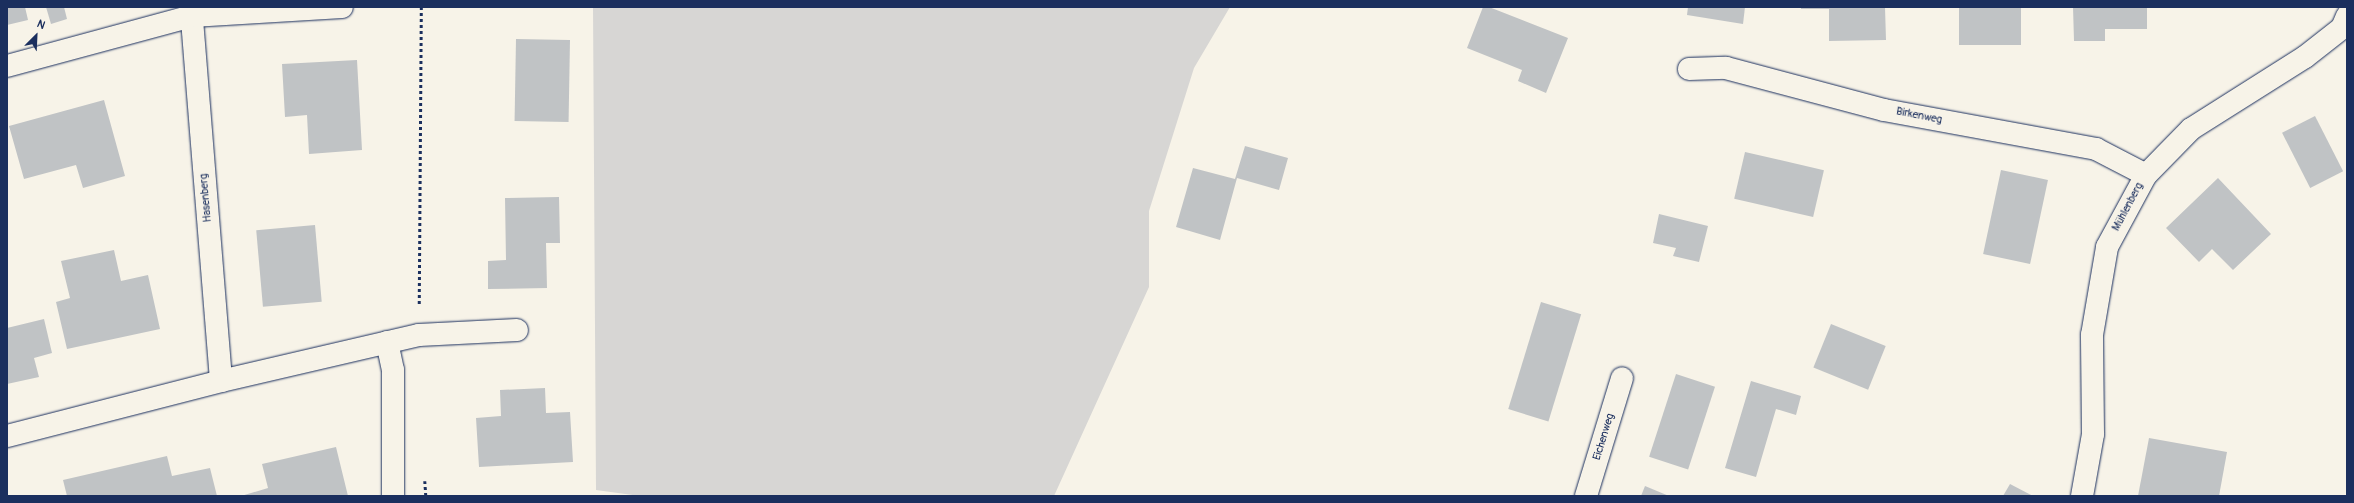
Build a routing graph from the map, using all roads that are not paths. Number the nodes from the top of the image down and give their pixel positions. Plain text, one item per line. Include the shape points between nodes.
1 (342, 7) edge
2 (191, 11) edge
3 (2347, 16) edge
4 (7, 66) edge
5 (1689, 69) dead end
6 (2146, 175) junction
7 (517, 330) dead end
8 (387, 342) junction
9 (1622, 378) dead end
10 (221, 381) junction
11 (7, 436) edge
12 (393, 496) edge
13 (1586, 496) edge
14 (2082, 496) edge

1 - 2 street
2 - 4 street
2 - 10 street, Hasenberg
3 - 6 street, Mühlenberg via 2342,28 2305,57 2191,129
5 - 6 street, Birkenweg via 1726,68 1884,110 2096,149
6 - 14 street, Mühlenberg via 2107,247 2092,335 2093,434
7 - 8 street via 419,335
8 - 10 street
8 - 12 street via 393,370
9 - 13 street, Eichenweg
10 - 11 street

